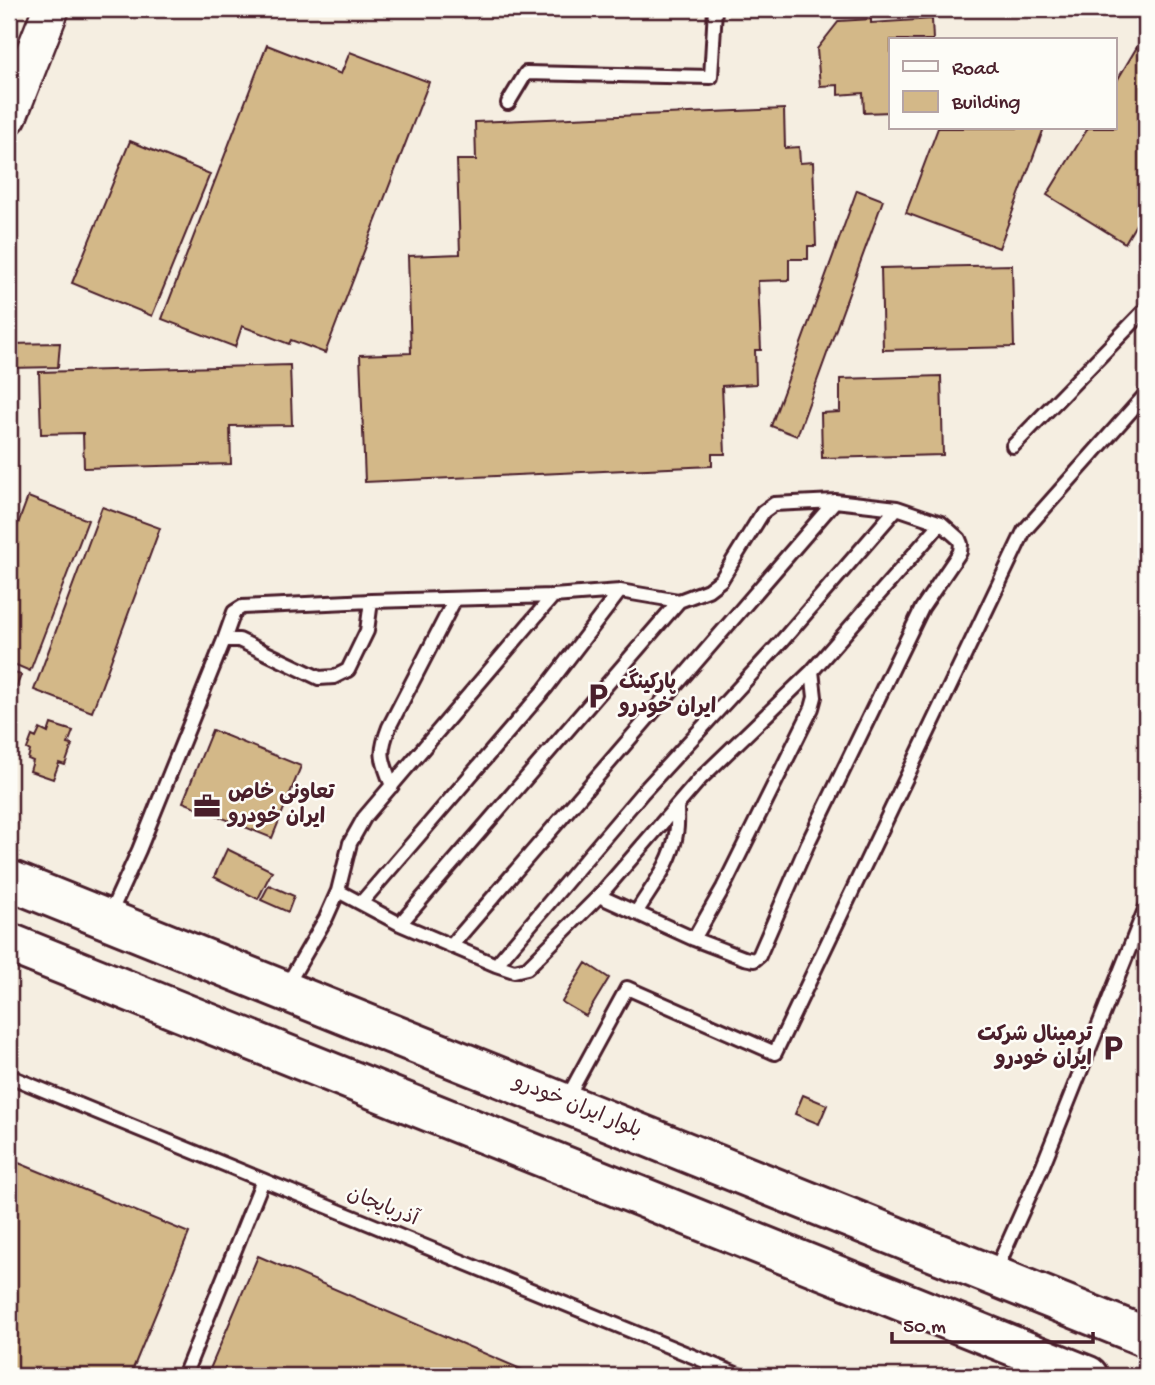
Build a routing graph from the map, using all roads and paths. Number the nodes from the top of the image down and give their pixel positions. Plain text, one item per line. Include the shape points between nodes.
1 (51, 9) edge
2 (715, 9) edge
3 (508, 103) dead end
4 (9, 116) edge
5 (1146, 309) edge
6 (1146, 394) edge
7 (1013, 446) dead end
8 (835, 500) junction
9 (897, 508) junction
10 (941, 523) junction
11 (620, 591) junction
12 (553, 596) junction
13 (455, 599) junction
14 (371, 601) junction
15 (679, 601) junction
16 (225, 640) junction
17 (813, 671) junction
18 (392, 786) junction
19 (677, 806) junction
20 (9, 880) edge
21 (338, 891) junction
22 (599, 896) junction
23 (361, 904) junction
24 (1146, 907) edge
25 (636, 913) junction
26 (107, 920) junction
27 (400, 924) junction
28 (694, 939) junction
29 (9, 943) edge
30 (450, 946) junction
31 (496, 965) junction
32 (284, 991) junction
33 (9, 1076) edge
34 (564, 1103) junction
35 (263, 1180) junction
36 (994, 1276) junction
37 (1146, 1337) edge
38 (184, 1376) edge
39 (741, 1376) edge
40 (1088, 1376) edge

1 - 4 street
2 - 3 lane via 711,77 526,73
5 - 7 lane
6 - 34 lane via 1024,531 775,1053 627,988
8 - 9 lane
8 - 15 lane via 775,505 763,512 721,580
8 - 30 lane
9 - 10 lane
9 - 31 lane via 642,793
10 - 17 lane
10 - 28 lane via 959,539 960,552 922,608 808,843 759,956 744,958
11 - 12 lane
11 - 15 lane
11 - 23 lane via 545,689
12 - 13 lane
12 - 18 lane
13 - 14 lane
13 - 18 lane via 383,743 381,754
14 - 16 lane via 242,607 234,612
14 - 16 lane via 367,631 348,670 334,677 319,678 239,640
15 - 27 lane
16 - 26 lane
17 - 19 lane
17 - 28 lane via 812,708
18 - 21 lane via 364,818 351,843
19 - 22 lane
19 - 25 lane via 677,832 667,862
20 - 26 main road, بلوار ایران خودرو
21 - 23 lane
21 - 32 lane
22 - 25 lane
22 - 31 lane via 527,968 514,971
23 - 27 lane
24 - 36 lane
25 - 28 lane
26 - 32 main road, بلوار ایران خودرو
27 - 30 lane
29 - 40 main road
30 - 31 lane
32 - 34 main road, بلوار ایران خودرو
33 - 35 lane, آذربایجان
34 - 36 main road, بلوار ایران خودرو
35 - 38 lane
35 - 39 lane, آذربایجان
36 - 37 main road, بلوار ایران خودرو

